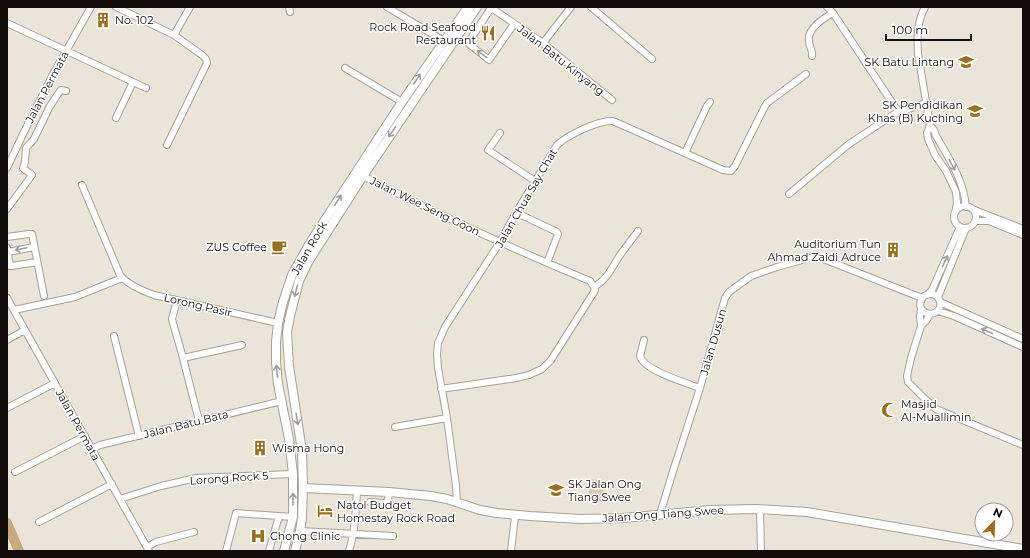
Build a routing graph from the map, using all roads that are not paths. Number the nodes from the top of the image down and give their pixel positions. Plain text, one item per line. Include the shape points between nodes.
1 (91, 7) edge
2 (116, 7) edge
3 (190, 7) edge
4 (387, 7) edge
5 (468, 7) edge
6 (477, 7) edge
7 (571, 7) edge
8 (591, 7) edge
9 (827, 7) edge
10 (925, 7) edge
11 (491, 8) edge
12 (833, 13) junction
13 (7, 23) edge
14 (514, 24) junction
15 (174, 36) junction
16 (444, 41) junction
17 (543, 43) junction
18 (66, 51) junction
19 (812, 56) dead end
20 (652, 59) dead end
21 (345, 68) dead end
22 (806, 74) dead end
23 (133, 82) junction
24 (146, 88) dead end
25 (66, 91) dead end
26 (612, 100) dead end
27 (402, 102) junction
28 (710, 102) dead end
29 (926, 103) junction
30 (898, 110) junction
31 (116, 118) dead end
32 (930, 125) junction
33 (500, 133) dead end
34 (23, 134) junction
35 (34, 139) junction
36 (167, 145) dead end
37 (685, 153) junction
38 (7, 168) edge
39 (363, 176) junction
40 (536, 181) junction
41 (82, 185) dead end
42 (790, 194) dead end
43 (968, 208) junction
44 (7, 209) edge
45 (517, 213) junction
46 (955, 213) junction
47 (975, 221) junction
48 (963, 227) junction
49 (1023, 229) edge
50 (638, 231) dead end
51 (1023, 235) edge
52 (7, 237) edge
53 (500, 242) junction
54 (34, 246) junction
55 (7, 248) edge
56 (8, 252) edge
57 (37, 262) junction
58 (547, 263) junction
59 (122, 278) junction
60 (594, 287) junction
61 (903, 291) junction
62 (928, 294) junction
63 (44, 296) dead end
64 (7, 298) edge
65 (922, 298) junction
66 (177, 300) junction
67 (939, 300) junction
68 (921, 307) junction
69 (14, 310) junction
70 (938, 311) junction
71 (930, 314) junction
72 (278, 324) junction
73 (921, 326) junction
74 (25, 330) junction
75 (114, 336) dead end
76 (1023, 339) edge
77 (7, 340) edge
78 (644, 340) dead end
79 (242, 345) dead end
80 (1023, 347) edge
81 (183, 358) junction
82 (55, 383) junction
83 (700, 388) junction
84 (442, 389) junction
85 (282, 401) junction
86 (7, 408) edge
87 (447, 418) junction
88 (199, 421) junction
89 (395, 427) dead end
90 (84, 436) junction
91 (139, 436) junction
92 (1023, 445) edge
93 (92, 449) junction
94 (15, 472) dead end
95 (293, 474) junction
96 (112, 484) junction
97 (303, 488) junction
98 (357, 490) junction
99 (389, 492) junction
100 (120, 499) junction
101 (370, 502) dead end
102 (457, 502) junction
103 (760, 508) junction
104 (660, 514) junction
105 (279, 516) junction
106 (515, 516) junction
107 (292, 517) junction
108 (39, 522) dead end
109 (300, 531) junction
110 (194, 532) dead end
111 (353, 534) junction
112 (393, 536) dead end
113 (148, 549) edge
114 (1023, 549) edge
115 (226, 551) edge
116 (269, 551) edge
117 (284, 551) edge
118 (295, 551) edge
119 (349, 551) edge
120 (511, 551) edge
121 (761, 551) edge

1 - 18 street, Jalan Permata
2 - 15 street
3 - 15 street
4 - 16 street
5 - 16 main road, Jalan Rock
6 -> 39 main road, Jalan Rock
7 - 17 street
8 - 20 street
9 - 12 street
10 - 29 street via 917,33
11 - 14 street, Jalan Batu Kinyang
14 -> 11 street via 489,60 469,44
12 - 19 street via 825,17 810,33 808,38
12 - 30 street
13 - 18 street
14 - 17 street, Jalan Batu Kinyang
15 - 36 street via 202,55 207,63
27 -> 16 main road, Jalan Rock
17 - 26 street, Jalan Batu Kinyang
18 - 23 street
18 - 34 street, Jalan Permata
21 - 27 street
22 - 37 street, Jalan Chua Say Chat via 767,103 731,171
23 - 24 street
23 - 31 street
25 - 35 street via 61,90 50,106
72 -> 27 main road, Jalan Rock via 292,275 302,256
28 - 37 street
29 - 30 street via 903,111
29 - 32 street
30 - 42 street via 849,144
32 -> 43 street via 960,180
32 - 46 street via 928,140 956,192 958,203
33 - 40 street via 488,150
34 - 35 street
34 - 38 street, Jalan Permata
35 - 44 street via 26,148 23,168 32,176
37 - 40 street, Jalan Chua Say Chat via 613,120 607,120 557,145
39 - 53 street, Jalan Wee Seng Goon
39 -> 97 main road, Jalan Rock via 308,262 299,281 290,316 287,332 289,366 302,451
40 - 45 street, Jalan Chua Say Chat
41 - 59 street
43 - 46 street via 960,208
43 - 47 street via 975,213
43 - 49 street
45 - 53 street, Jalan Chua Say Chat
45 - 58 street via 557,232
46 - 48 street via 957,224
47 - 48 street via 972,226
47 - 51 street via 989,221
62 -> 48 street
48 - 67 street
50 - 60 street via 606,278
52 - 54 street via 32,234
53 - 58 street, Jalan Wee Seng Goon
53 - 84 street, Jalan Chua Say Chat via 445,327 438,343 436,354
54 -> 56 street
54 - 57 street
55 - 56 street
56 - 57 street via 10,266
57 - 63 street
58 - 60 street, Jalan Wee Seng Goon via 590,282
59 - 66 street, Lorong Pasir via 147,293
59 - 69 street via 75,297
60 - 84 street via 594,292 560,346 542,369 529,375
61 - 65 street, Jalan Dusun
61 - 68 street
61 - 83 street, Jalan Dusun via 821,258 809,258 751,276 725,298
62 - 65 street
62 - 67 street via 933,294
64 - 69 street, Jalan Permata
65 - 68 street
66 - 72 street, Lorong Pasir
66 - 81 street via 172,319
67 - 70 street via 941,305
67 - 76 street
68 - 71 street via 926,314
68 - 73 street
69 - 74 street, Jalan Permata
70 - 71 street
80 -> 70 street
71 - 73 street
85 -> 72 main road, Jalan Rock via 276,362
73 - 92 street via 911,358 908,382 936,409
74 - 77 street
74 - 82 street, Jalan Permata
75 - 91 street
78 - 83 street via 640,356 643,362 660,372
79 - 81 street
81 - 88 street
82 - 86 street
82 - 90 street, Jalan Permata
83 - 104 street, Jalan Dusun
84 - 87 street, Jalan Chua Say Chat
85 - 88 street, Jalan Batu Bata
85 - 95 main road, Jalan Rock
87 - 89 street
87 - 102 street, Jalan Chua Say Chat
88 - 91 street, Jalan Batu Bata
90 - 93 street, Jalan Permata
90 - 94 street
91 - 93 street, Jalan Batu Bata
93 - 96 street, Jalan Permata
95 - 100 street, Lorong Rock 5 via 196,478
107 -> 95 main road, Jalan Rock
96 - 100 street, Jalan Permata
96 - 108 street
97 - 98 main road, Jalan Ong Tiang Swee
97 - 109 main road, Jalan Rock
98 - 99 main road, Jalan Ong Tiang Swee
98 - 111 street
99 - 101 street via 388,501 385,503
99 - 102 main road, Jalan Ong Tiang Swee
100 - 113 street, Jalan Permata
102 - 106 main road, Jalan Ong Tiang Swee via 480,510
103 - 104 main road, Jalan Ong Tiang Swee
103 - 114 main road, Jalan Ong Tiang Swee via 807,512
103 - 121 street
104 - 106 main road, Jalan Ong Tiang Swee via 624,518
105 - 107 street
105 - 115 street via 236,513
105 - 116 street
106 - 120 street
107 - 117 main road, Jalan Rock
109 - 111 street
109 - 118 main road, Jalan Rock
110 - 113 street via 156,542
111 - 112 street
111 - 119 street

